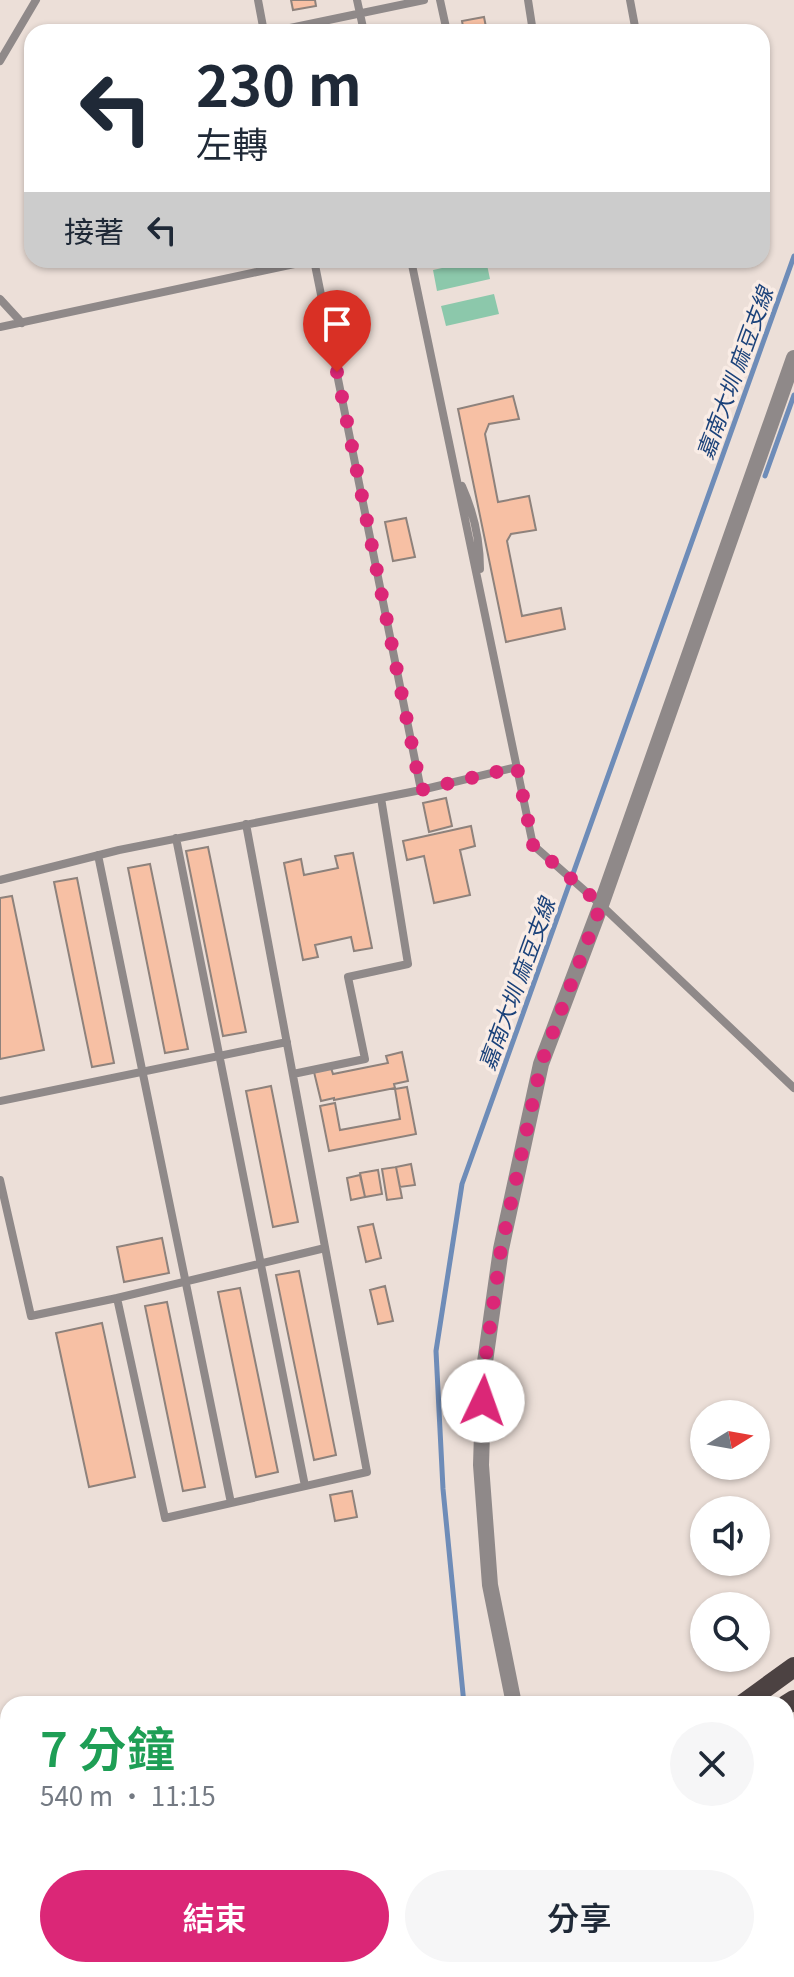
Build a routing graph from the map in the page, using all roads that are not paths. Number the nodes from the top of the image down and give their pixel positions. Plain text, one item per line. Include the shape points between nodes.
1 (36, 0) edge
2 (258, 0) edge
3 (357, 0) edge
4 (424, 0) edge
5 (440, 0) edge
6 (528, 0) edge
7 (630, 0) edge
8 (360, 13) junction
9 (262, 24) edge
10 (308, 24) edge
11 (362, 24) edge
12 (445, 24) edge
13 (532, 24) edge
14 (634, 24) edge
15 (0, 61) edge
16 (276, 268) edge
17 (315, 268) edge
18 (413, 268) edge
19 (0, 299) edge
20 (22, 323) junction
21 (0, 327) edge
22 (794, 358) edge
23 (517, 767) junction
24 (421, 790) junction
25 (381, 798) junction
26 (246, 824) junction
27 (176, 838) junction
28 (98, 855) junction
29 (0, 880) edge
30 (601, 905) junction
31 (287, 1042) junction
32 (218, 1057) junction
33 (142, 1072) junction
34 (293, 1074) junction
35 (794, 1088) edge
36 (0, 1101) edge
37 (0, 1180) edge
38 (325, 1248) junction
39 (260, 1264) junction
40 (186, 1282) junction
41 (117, 1298) junction
42 (305, 1486) junction
43 (231, 1503) junction
44 (794, 1667) edge
45 (512, 1696) edge
46 (754, 1696) edge

1 - 15 lane
2 - 9 lane
3 - 8 lane
4 - 8 lane
5 - 12 lane
6 - 13 lane
7 - 14 lane
8 - 10 lane
8 - 11 lane
16 - 20 lane
17 - 24 lane
18 - 23 lane
19 - 20 lane
20 - 21 lane
22 - 30 street
23 - 24 lane
23 - 30 lane via 533,845
24 - 25 lane
25 - 26 lane
25 - 34 lane via 408,964 348,977 365,1059
26 - 27 lane
26 - 31 lane
27 - 28 lane
27 - 32 lane
28 - 29 lane
28 - 33 lane
30 - 35 lane
30 - 45 street via 541,1064 501,1249 484,1369 481,1465 490,1585
31 - 32 lane
31 - 34 lane
32 - 33 lane
32 - 39 lane
33 - 36 lane
33 - 40 lane
34 - 38 lane
37 - 41 lane via 31,1316
38 - 39 lane
38 - 42 lane via 367,1472
39 - 40 lane
39 - 42 lane
40 - 41 lane
40 - 43 lane
41 - 43 lane via 165,1518
42 - 43 lane
44 - 46 main road

